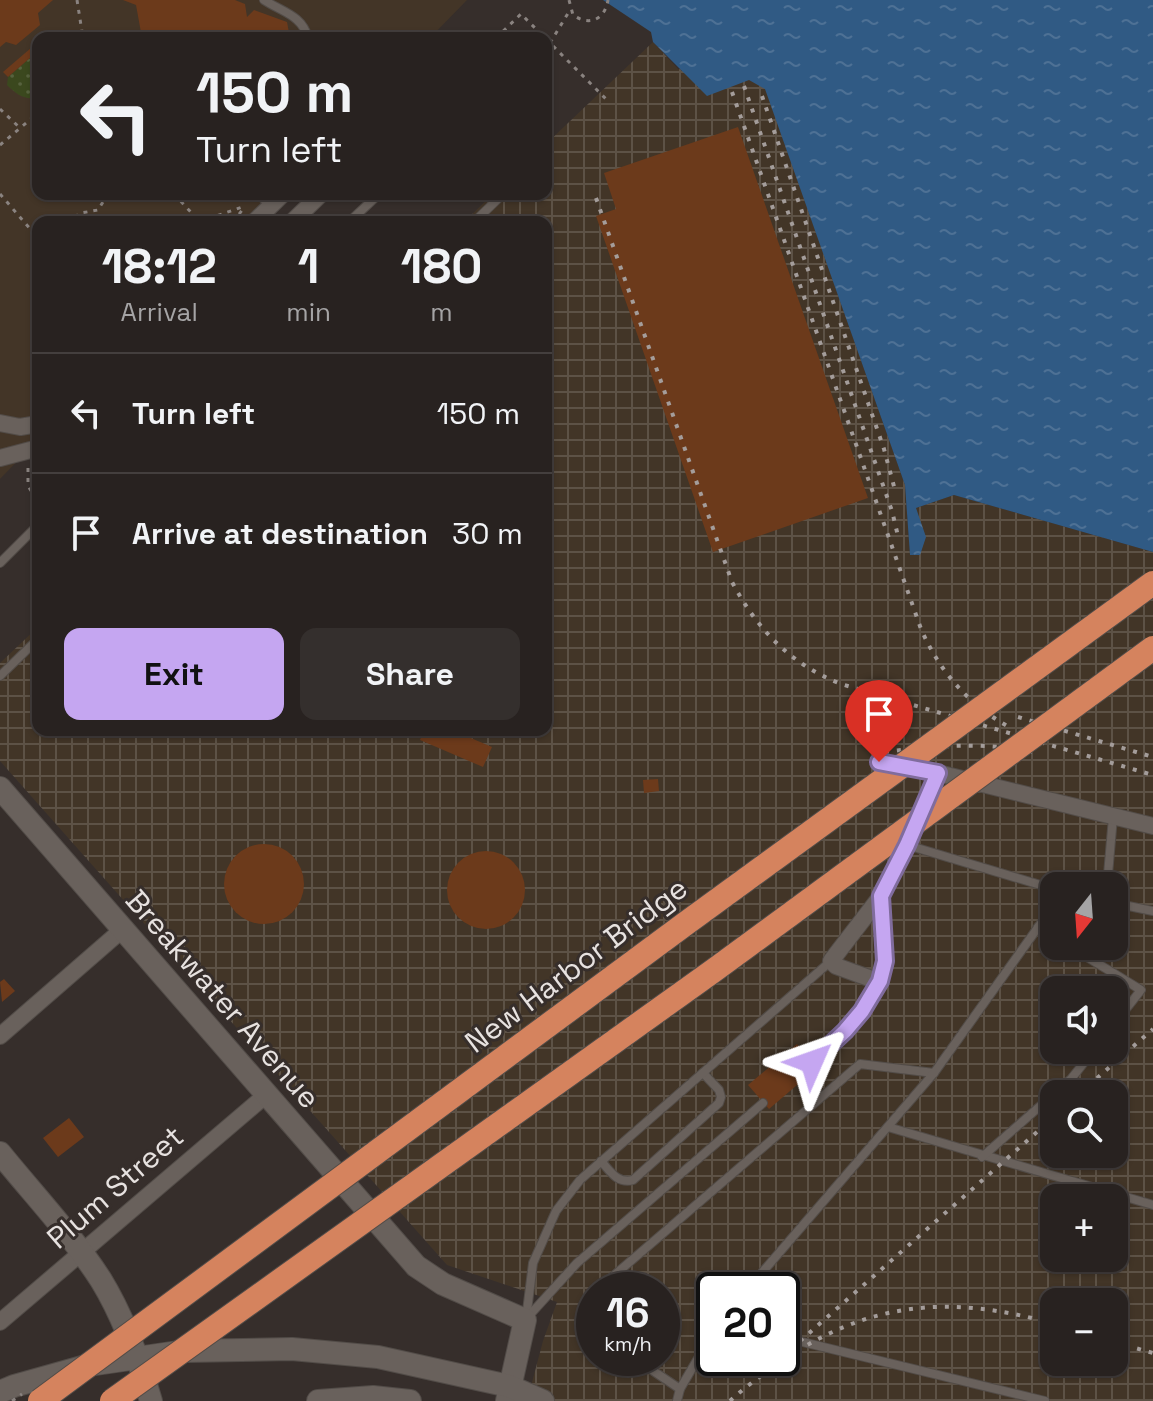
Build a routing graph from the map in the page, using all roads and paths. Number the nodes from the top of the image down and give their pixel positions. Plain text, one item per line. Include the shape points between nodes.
1 (77, 0) edge
2 (264, 0) edge
3 (569, 0) edge
4 (608, 0) edge
5 (570, 10) junction
6 (82, 32) edge
7 (306, 32) edge
8 (502, 32) edge
9 (539, 32) edge
10 (552, 33) edge
11 (552, 45) edge
12 (607, 100) dead end
13 (0, 109) edge
14 (32, 118) edge
15 (20, 128) junction
16 (0, 145) edge
17 (0, 194) edge
18 (104, 200) edge
19 (179, 200) edge
20 (315, 200) edge
21 (373, 200) edge
22 (497, 200) edge
23 (245, 206) dead end
24 (76, 216) edge
25 (194, 216) edge
26 (216, 216) edge
27 (298, 216) edge
28 (355, 216) edge
29 (480, 216) edge
30 (32, 231) edge
31 (0, 423) edge
32 (32, 425) edge
33 (32, 450) edge
34 (0, 458) edge
35 (26, 463) dead end
36 (32, 492) edge
37 (32, 531) edge
38 (0, 563) edge
39 (1153, 583) edge
40 (32, 645) edge
41 (1153, 648) edge
42 (0, 676) edge
43 (879, 762) dead end
44 (938, 773) junction
45 (0, 788) edge
46 (1113, 817) junction
47 (1153, 826) edge
48 (907, 845) junction
49 (1108, 872) edge
50 (1040, 885) edge
51 (881, 896) junction
52 (1128, 906) edge
53 (1153, 911) edge
54 (1040, 924) edge
55 (1038, 927) joint
56 (123, 929) junction
57 (1092, 960) edge
58 (831, 961) junction
59 (1118, 976) edge
60 (880, 981) junction
61 (1128, 982) edge
62 (1128, 1006) edge
63 (0, 1036) edge
64 (812, 1062) dead end
65 (1083, 1064) edge
66 (703, 1073) junction
67 (934, 1073) junction
68 (266, 1095) junction
69 (763, 1103) dead end
70 (888, 1127) junction
71 (0, 1153) edge
72 (982, 1157) junction
73 (601, 1161) junction
74 (1153, 1205) edge
75 (82, 1252) junction
76 (618, 1272) edge
77 (763, 1272) edge
78 (525, 1320) junction
79 (0, 1322) edge
80 (800, 1341) edge
81 (136, 1358) junction
82 (696, 1362) edge
83 (661, 1376) edge
84 (680, 1389) junction
85 (0, 1392) edge
86 (508, 1394) edge
87 (40, 1401) edge
88 (112, 1401) edge
89 (151, 1401) edge
90 (318, 1401) edge
91 (410, 1401) edge
92 (543, 1401) edge
93 (677, 1401) edge
94 (1045, 1401) edge

1 - 6 path
2 - 7 lane via 294,16
3 - 5 path
4 - 5 path via 602,16 591,22
5 - 10 path
8 - 9 path via 521,14
11 - 12 path
13 - 15 path
14 - 15 path
15 - 16 path
17 - 30 path
18 - 24 path via 98,210
19 - 25 path
20 - 27 street
21 - 28 lane
22 - 29 lane
23 - 26 path
31 - 32 street
33 - 34 street
35 - 36 path
37 - 38 lane
39 - 87 highway, New Harbor Bridge, bridge
40 - 42 lane
41 - 88 highway, bridge
43 - 44 street
44 - 46 street
44 - 48 street
45 - 56 street, Breakwater Avenue
46 - 47 street
46 - 49 lane
48 - 50 lane
48 - 51 street
51 - 58 street
51 - 60 street via 885,961
52 - 53 lane
54 - 55 lane
55 - 67 lane
56 - 63 street
56 - 68 street, Breakwater Avenue
57 - 59 lane
58 - 60 street
58 - 66 lane
60 - 64 lane via 862,1011
61 - 62 lane via 1141,990
65 - 72 lane
66 - 73 lane
66 - 73 lane via 719,1090 719,1103 633,1180 615,1177
67 - 70 lane
67 - 76 lane via 860,1064
68 - 75 street, Plum Street
68 - 78 street, Breakwater Avenue via 424,1273
69 - 78 lane via 577,1263
70 - 72 lane
70 - 77 lane
71 - 75 street
72 - 74 lane
73 - 78 lane via 563,1200 546,1232 533,1263
75 - 79 street, Plum Street
75 - 81 street
78 - 86 street
80 - 94 lane
81 - 85 street via 89,1365
81 - 86 street via 185,1351 292,1349 378,1357
81 - 89 street
82 - 84 lane
83 - 84 lane
84 - 93 lane
86 - 92 street
90 - 91 street

